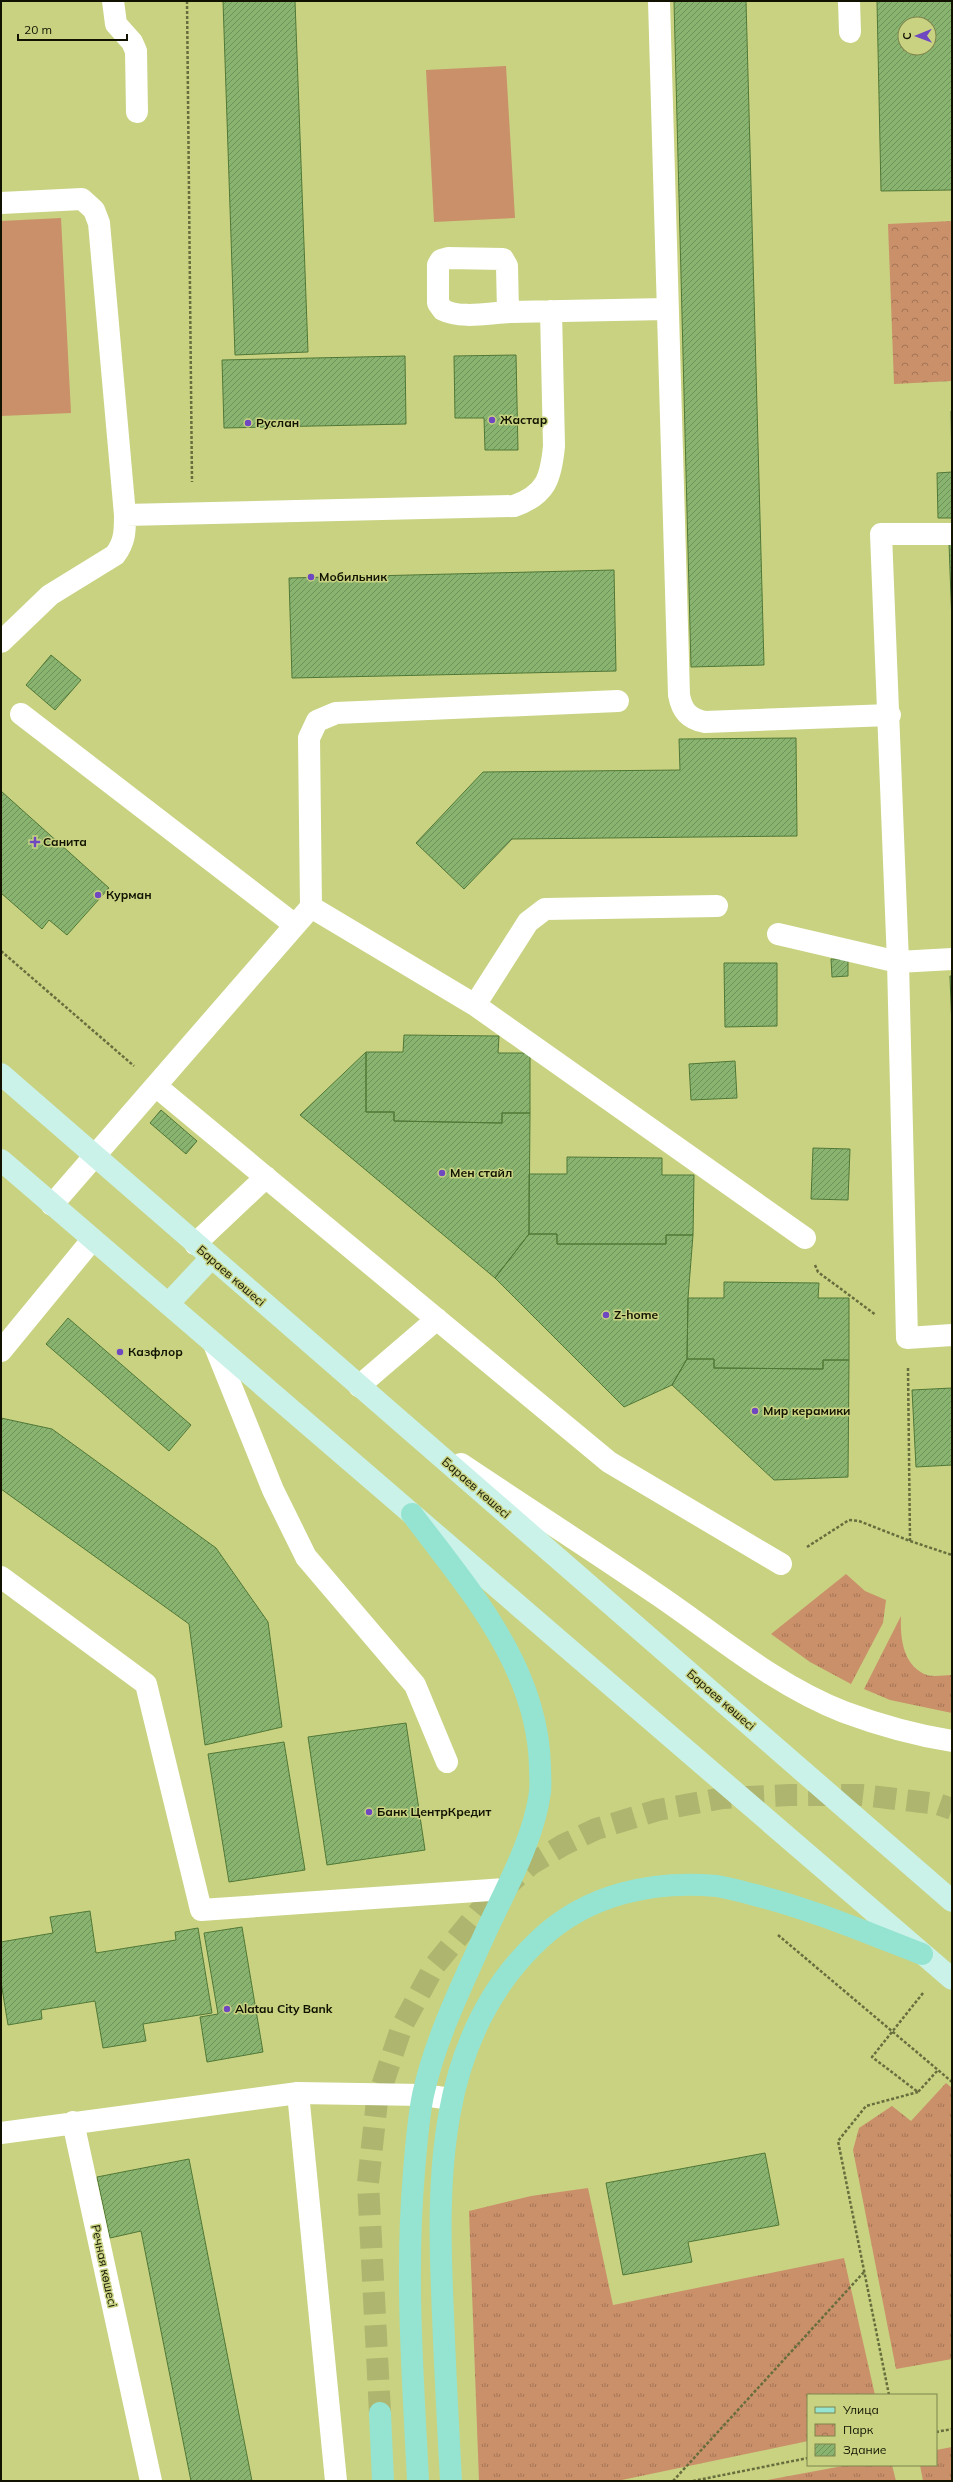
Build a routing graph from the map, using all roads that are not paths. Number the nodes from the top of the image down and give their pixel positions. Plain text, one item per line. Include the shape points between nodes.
1 (113, 1) edge
2 (659, 1) edge
3 (849, 1) edge
4 (850, 32) dead end
5 (137, 112) dead end
6 (1, 203) edge
7 (666, 308) junction
8 (552, 311) junction
9 (508, 312) dead end
10 (125, 515) junction
11 (952, 534) edge
12 (1, 642) edge
13 (618, 701) dead end
14 (21, 714) dead end
15 (890, 715) junction
16 (717, 906) dead end
17 (311, 907) junction
18 (295, 925) junction
19 (778, 934) dead end
20 (952, 959) edge
21 (898, 962) junction
22 (476, 1005) junction
23 (1, 1074) edge
24 (157, 1087) junction
25 (94, 1156) junction
26 (1, 1160) edge
27 (266, 1177) junction
28 (52, 1205) junction
29 (805, 1238) road end
30 (92, 1240) junction
31 (195, 1244) junction
32 (211, 1258) junction
33 (168, 1304) junction
34 (437, 1319) junction
35 (952, 1335) edge
36 (214, 1344) junction
37 (1, 1351) edge
38 (359, 1386) junction
39 (412, 1432) junction
40 (412, 1514) junction
41 (781, 1564) road end
42 (1, 1577) edge
43 (952, 1741) edge
44 (447, 1762) dead end
45 (505, 1890) junction
46 (952, 1901) edge
47 (922, 1954) junction
48 (952, 1979) edge
49 (298, 2092) junction
50 (423, 2095) junction
51 (451, 2099) junction
52 (73, 2122) junction
53 (1, 2133) edge
54 (380, 2413) tunnel mouth
55 (151, 2481) edge
56 (336, 2481) edge
57 (383, 2481) edge
58 (418, 2481) edge
59 (451, 2481) edge

1 - 5 street via 114,19 136,51
2 - 7 street
3 - 4 street
6 - 10 street via 82,199 94,210 99,223
7 - 8 street
7 - 15 street via 679,695 682,708 691,717 705,722
8 - 9 street
8 - 10 street via 552,466 548,480 529,501 514,506
10 - 12 street via 125,537 115,555 50,595
11 - 15 street via 881,534
13 - 17 street via 336,713 317,721 309,738
14 - 18 street
15 - 21 street
16 - 22 street via 545,909 528,922
17 - 18 street
17 - 22 street
18 - 24 street
19 - 21 street
20 - 21 street
21 - 35 street via 907,1338
22 - 29 street
23 - 25 main road, Бараев көшесі
24 - 25 street
24 - 27 street
25 - 28 street
25 - 31 main road, Бараев көшесі
26 - 28 main road
27 - 31 street
27 - 34 street
28 - 30 main road
30 - 33 main road
30 - 37 street
31 - 32 main road, Бараев көшесі
32 - 33 main road
32 - 38 main road, Бараев көшесі
33 - 36 main road
34 - 38 street
34 - 41 street via 609,1462
36 - 40 main road
36 - 44 street via 273,1490 306,1557 415,1686
38 - 39 main road, Бараев көшесі
39 - 43 street via 795,1687 843,1711 886,1726
39 - 46 main road, Бараев көшесі
40 - 45 main road via 472,1594 510,1653 531,1701 539,1745 540,1792 526,1844
40 - 47 main road
42 - 45 street via 146,1684 202,1910
45 - 50 main road via 453,2007
47 - 48 main road
47 - 51 main road via 817,1913 719,1886 643,1887 581,1909 551,1929 510,1970 489,2001 468,2045
49 - 50 street
49 - 52 street
49 - 56 street
50 - 51 street
50 - 58 main road via 410,2219 409,2297
51 - 59 main road via 440,2191 440,2258
52 - 53 street
52 - 55 street, Речная көшесі
54 - 57 main road

